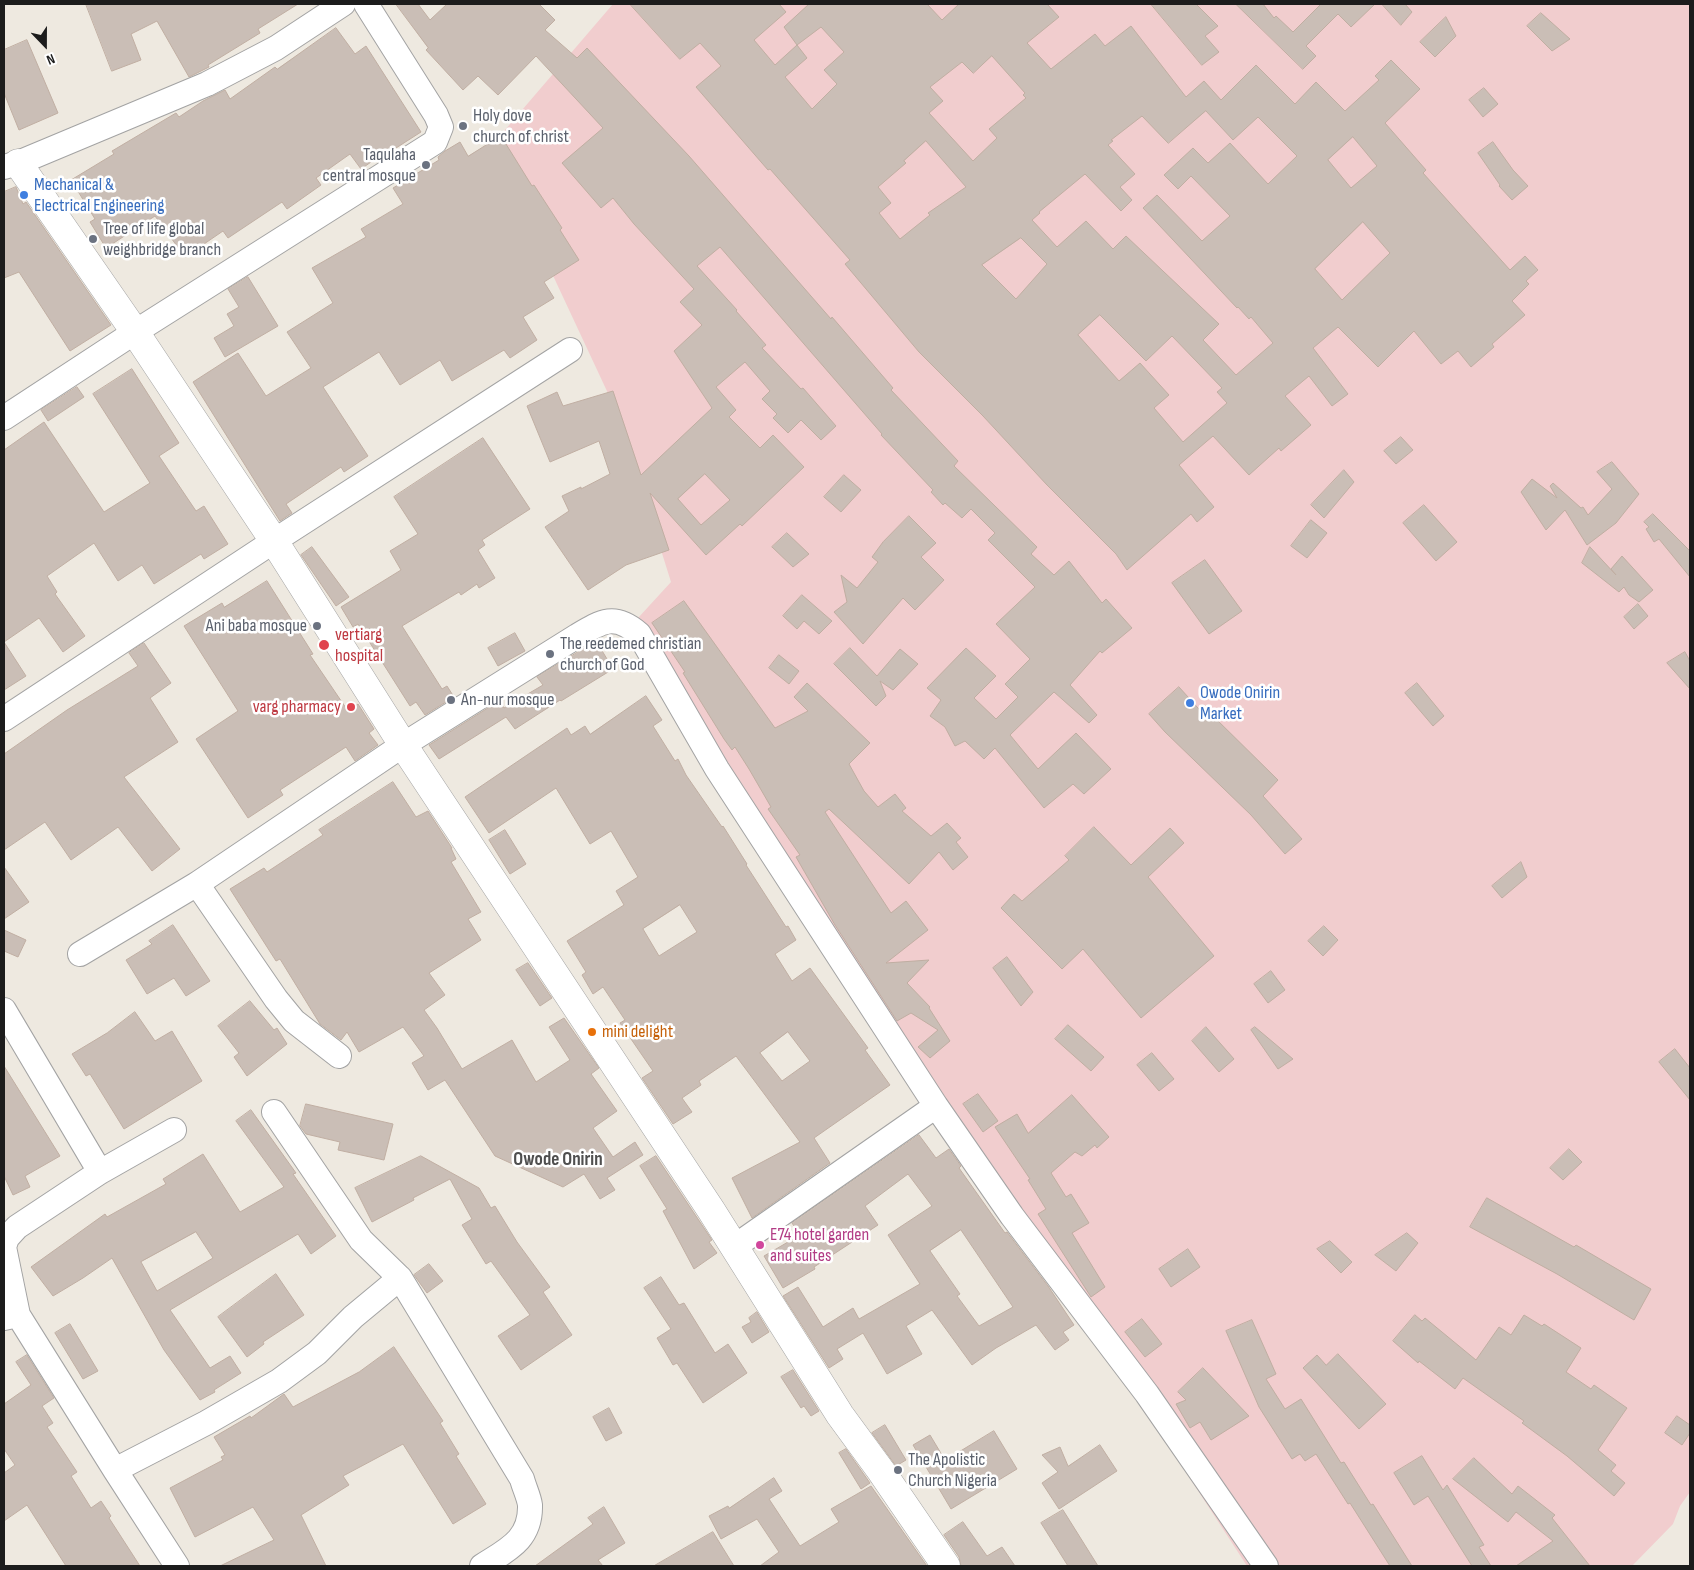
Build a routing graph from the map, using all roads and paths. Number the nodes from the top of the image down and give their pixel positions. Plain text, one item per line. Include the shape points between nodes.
1 (343, 4) edge
2 (366, 4) edge
3 (11, 165) edge
4 (135, 332) junction
5 (570, 350) dead end
6 (4, 418) edge
7 (274, 541) junction
8 (4, 719) edge
9 (403, 746) junction
10 (197, 884) junction
11 (80, 954) dead end
12 (4, 1010) edge
13 (339, 1056) dead end
14 (936, 1106) junction
15 (274, 1112) dead end
16 (174, 1130) dead end
17 (100, 1172) junction
18 (734, 1247) junction
19 (400, 1278) junction
20 (11, 1316) edge
21 (115, 1470) junction
22 (177, 1566) edge
23 (482, 1566) edge
24 (946, 1566) edge
25 (1266, 1566) edge

1 - 3 street via 276,48 207,84
2 - 4 street via 436,115 441,127 435,142
3 - 4 street
4 - 6 street
4 - 7 street
5 - 7 street
7 - 8 street
7 - 9 street
9 - 10 street
9 - 14 street via 590,628 606,622 628,624 639,634 717,769
9 - 18 street
10 - 11 street
10 - 13 street via 288,1014
12 - 17 street
14 - 18 street
14 - 25 street via 1012,1216 1147,1394
15 - 19 street via 361,1240
16 - 17 street
17 - 20 street via 17,1227 7,1238 4,1247
18 - 24 street via 840,1415
19 - 21 street via 317,1353 279,1381
19 - 23 street via 522,1479 530,1504 522,1538
20 - 21 street
21 - 22 street

